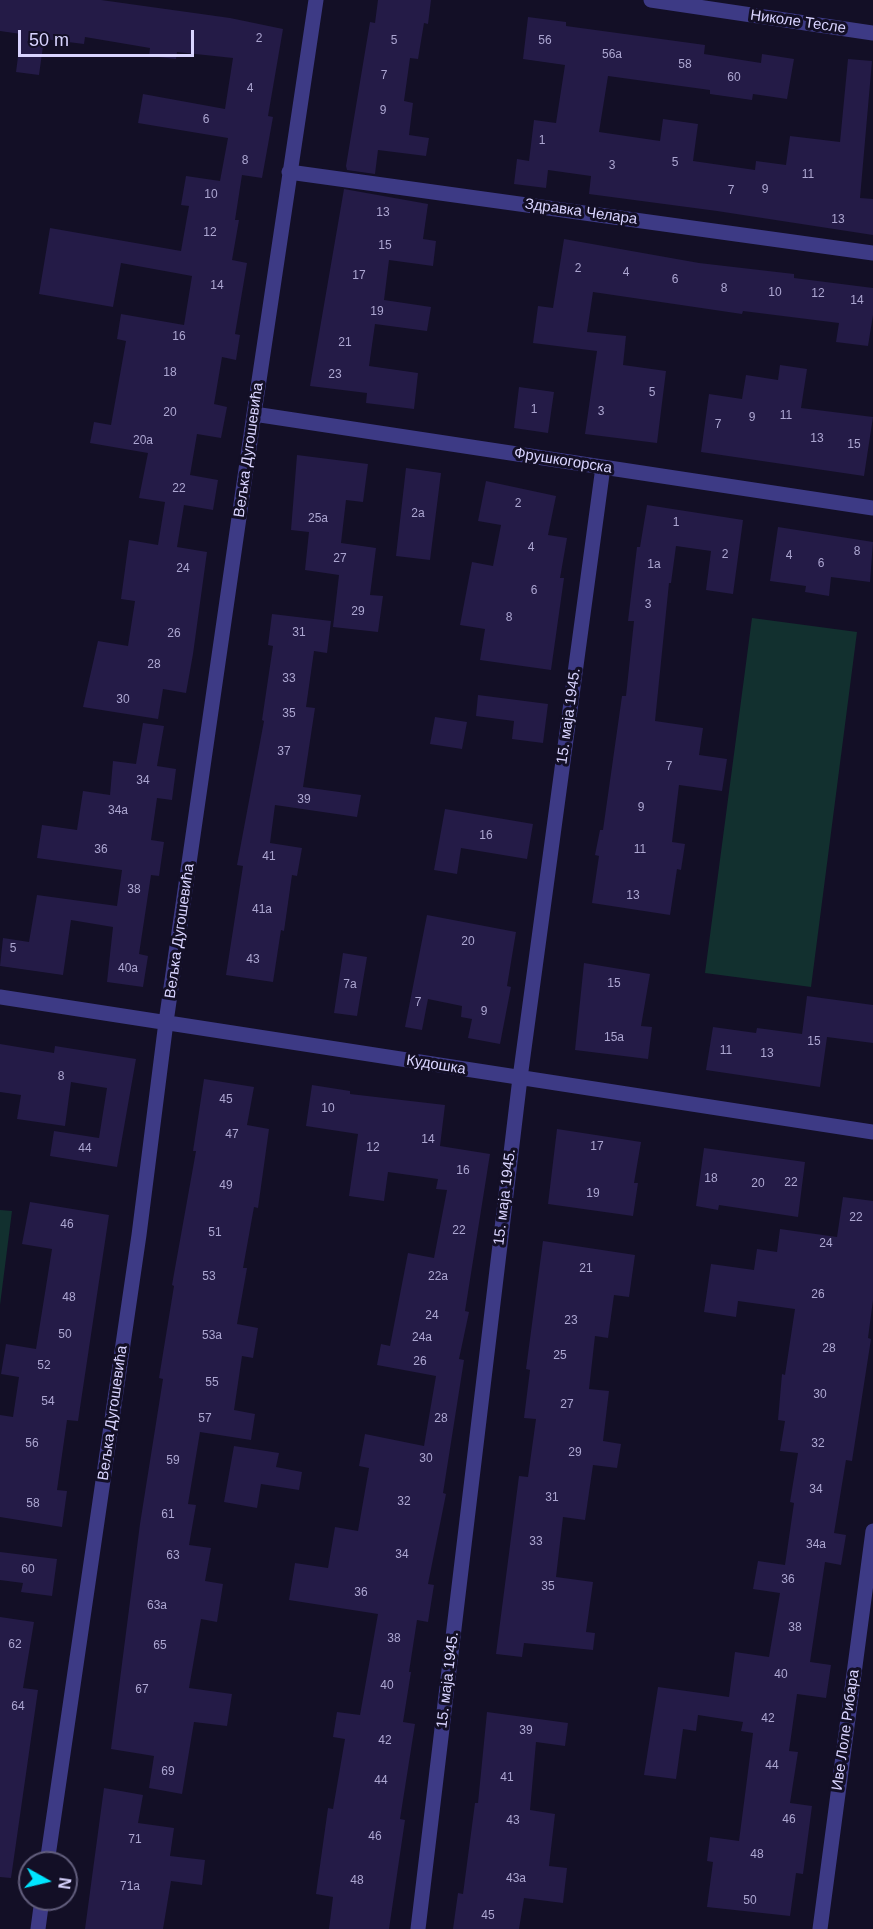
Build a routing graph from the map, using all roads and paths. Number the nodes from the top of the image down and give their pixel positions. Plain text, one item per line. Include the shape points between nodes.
1 (316, 0) edge
2 (651, 0) edge
3 (873, 33) edge
4 (289, 172) junction
5 (873, 253) edge
6 (254, 414) junction
7 (603, 467) junction
8 (873, 508) edge
9 (0, 997) edge
10 (166, 1022) junction
11 (520, 1078) junction
12 (873, 1132) edge
13 (873, 1531) edge
14 (49, 1851) edge
15 (40, 1911) edge
16 (38, 1929) edge
17 (418, 1929) edge
18 (820, 1929) edge

1 - 4 street, Вељка Дугошевића
2 - 3 street, Николе Тесле
4 - 5 street, Здравка Челара
4 - 6 street, Вељка Дугошевића
6 - 7 street, Фрушкогорска
6 - 10 street, Вељка Дугошевића
7 - 8 street, Фрушкогорска
7 - 11 street, 15. маја 1945.
9 - 10 street, Кудошка
10 - 11 street, Кудошка
10 - 14 street, Вељка Дугошевића via 139,1235
11 - 12 street, Кудошка
11 - 17 street, 15. маја 1945.
13 - 18 street, Иве Лоле Рибара
15 - 16 street

